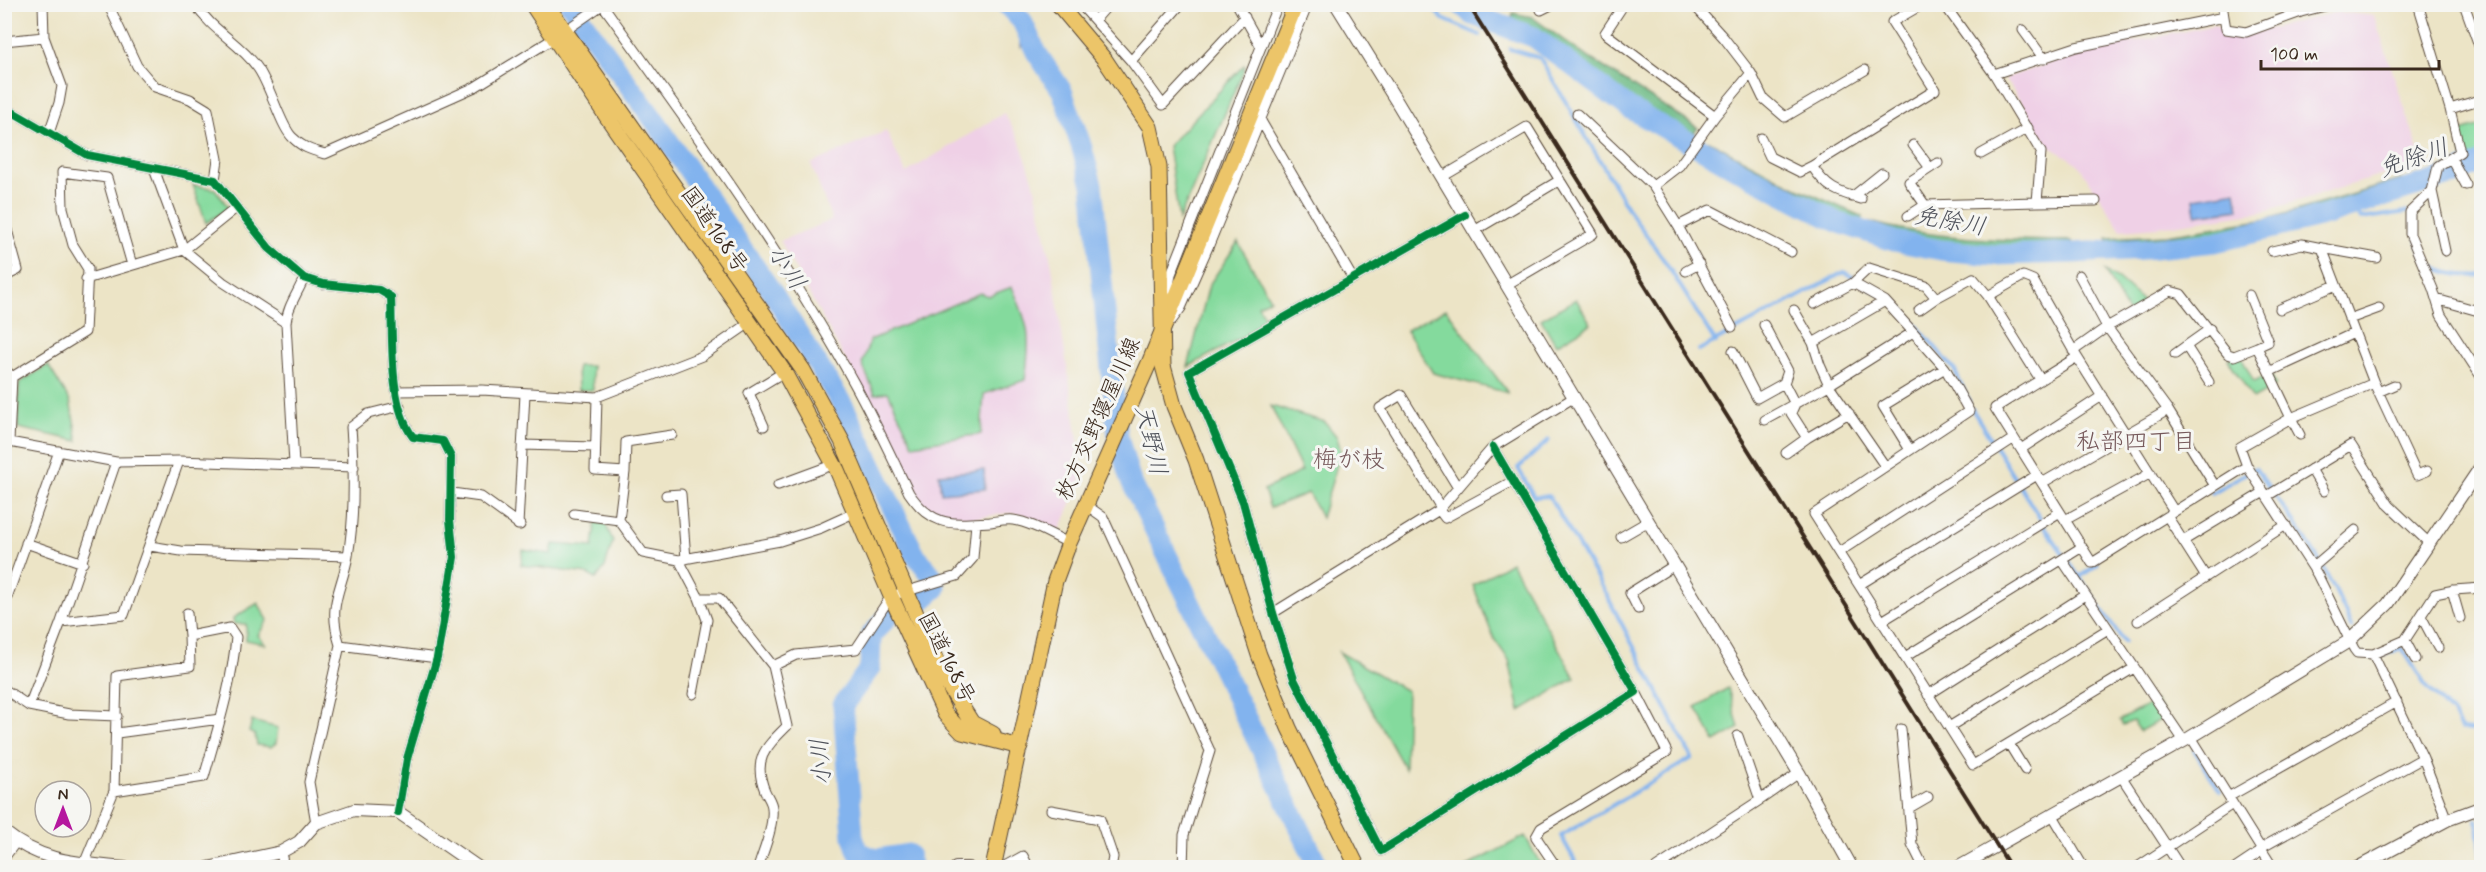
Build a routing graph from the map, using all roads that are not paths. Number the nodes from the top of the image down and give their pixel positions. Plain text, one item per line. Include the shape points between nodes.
1 (43, 4) edge
2 (108, 4) edge
3 (195, 4) edge
4 (532, 4) edge
5 (546, 4) edge
6 (1058, 4) edge
7 (1080, 4) edge
8 (1109, 4) edge
9 (1181, 4) edge
10 (1238, 4) edge
11 (1278, 4) edge
12 (1296, 4) edge
13 (1308, 4) edge
14 (1336, 4) edge
15 (1552, 4) edge
16 (1624, 4) edge
17 (1693, 4) edge
18 (1923, 4) edge
19 (1944, 4) edge
20 (2222, 4) edge
21 (2333, 4) edge
22 (2369, 4) edge
23 (2386, 4) edge
24 (2418, 4) edge
25 (2464, 4) edge
26 (602, 5) edge
27 (2301, 8) edge
28 (1542, 10) dead end
29 (1245, 17) junction
30 (2224, 17) junction
31 (1095, 20) junction
32 (2022, 30) dead end
33 (562, 33) junction
34 (44, 37) junction
35 (4, 41) edge
36 (1260, 45) junction
37 (2481, 54) edge
38 (2044, 58) junction
39 (1131, 61) junction
40 (1865, 70) dead end
41 (1751, 73) junction
42 (1994, 74) junction
43 (2481, 99) edge
44 (4, 107) edge
45 (2450, 109) junction
46 (1577, 114) dead end
47 (1715, 116) junction
48 (1261, 121) junction
49 (2028, 128) junction
50 (49, 133) junction
51 (1767, 142) dead end
52 (1607, 143) junction
53 (1913, 146) dead end
54 (1598, 149) dead end
55 (1981, 154) dead end
56 (2451, 158) junction
57 (1812, 166) junction
58 (154, 169) junction
59 (1882, 172) dead end
60 (1442, 177) junction
61 (215, 180) junction
62 (1560, 180) junction
63 (2466, 185) dead end
64 (1653, 186) junction
65 (2432, 191) junction
66 (2096, 201) dead end
67 (2037, 202) junction
68 (1925, 206) junction
69 (236, 208) junction
70 (1465, 215) junction
71 (1908, 216) dead end
72 (4, 219) edge
73 (1678, 226) junction
74 (1474, 231) junction
75 (2322, 248) junction
76 (184, 250) junction
77 (2272, 251) dead end
78 (2445, 251) dead end
79 (1791, 252) dead end
80 (2377, 258) dead end
81 (1698, 264) junction
82 (132, 265) junction
83 (1686, 271) dead end
84 (2079, 275) dead end
85 (4, 277) edge
86 (304, 278) junction
87 (86, 279) junction
88 (1353, 279) junction
89 (1853, 282) junction
90 (1506, 285) junction
91 (2336, 285) junction
92 (2249, 295) dead end
93 (1989, 296) junction
94 (1936, 298) junction
95 (2436, 299) junction
96 (1885, 301) junction
97 (1814, 304) dead end
98 (2379, 308) dead end
99 (2280, 309) dead end
100 (1794, 310) dead end
101 (1919, 310) dead end
102 (2481, 312) edge
103 (2349, 319) junction
104 (751, 322) junction
105 (286, 323) junction
106 (1764, 325) dead end
107 (1732, 327) dead end
108 (2107, 327) junction
109 (2210, 329) junction
110 (1913, 332) junction
111 (2354, 333) junction
112 (1161, 334) junction
113 (1813, 343) junction
114 (2186, 346) junction
115 (2257, 347) junction
116 (1733, 351) dead end
117 (2075, 354) junction
118 (2175, 354) dead end
119 (4, 368) edge
120 (1945, 368) junction
121 (2271, 370) junction
122 (784, 372) junction
123 (12, 377) junction
124 (2481, 378) edge
125 (2040, 379) junction
126 (2210, 382) dead end
127 (1784, 383) junction
128 (1829, 385) junction
129 (2394, 385) dead end
130 (2376, 388) junction
131 (396, 391) junction
132 (525, 394) junction
133 (2102, 396) junction
134 (597, 397) junction
135 (1573, 398) junction
136 (1795, 404) junction
137 (400, 406) junction
138 (2168, 410) junction
139 (1849, 413) junction
140 (2292, 417) junction
141 (1765, 420) dead end
142 (764, 426) dead end
143 (2126, 434) junction
144 (672, 435) dead end
145 (2300, 435) dead end
146 (1807, 438) junction
147 (2013, 439) junction
148 (7, 442) edge
149 (522, 445) junction
150 (595, 447) junction
151 (1494, 447) junction
152 (2020, 449) junction
153 (1910, 450) junction
154 (59, 451) junction
155 (4, 453) edge
156 (1786, 453) dead end
157 (179, 461) junction
158 (116, 462) junction
159 (294, 464) junction
160 (835, 464) junction
161 (2481, 465) edge
162 (1886, 466) junction
163 (354, 467) junction
164 (2248, 467) junction
165 (2311, 469) junction
166 (2427, 471) dead end
167 (624, 472) junction
168 (2151, 473) junction
169 (2039, 479) junction
170 (1513, 481) junction
171 (778, 485) dead end
172 (2215, 486) junction
173 (1458, 488) junction
174 (2324, 491) dead end
175 (452, 493) junction
176 (666, 495) dead end
177 (2266, 495) junction
178 (1086, 505) junction
179 (1440, 509) junction
180 (856, 512) junction
181 (574, 514) dead end
182 (2062, 516) junction
183 (2170, 517) junction
184 (619, 520) junction
185 (1647, 522) junction
186 (976, 523) junction
187 (2286, 525) junction
188 (2356, 530) dead end
189 (1621, 537) dead end
190 (2183, 541) junction
191 (27, 543) junction
192 (1069, 543) junction
193 (2430, 544) junction
194 (150, 546) junction
195 (2082, 547) junction
196 (1839, 552) junction
197 (348, 556) junction
198 (682, 559) junction
199 (2062, 560) junction
200 (83, 563) junction
201 (1673, 566) junction
202 (2313, 567) junction
203 (2206, 577) junction
204 (1859, 585) junction
205 (2481, 588) edge
206 (906, 590) junction
207 (2452, 590) junction
208 (2085, 595) junction
209 (891, 596) junction
210 (699, 598) junction
211 (4, 606) edge
212 (1638, 609) dead end
213 (187, 613) dead end
214 (1273, 613) junction
215 (2421, 616) junction
216 (2460, 618) dead end
217 (1882, 621) junction
218 (2138, 621) dead end
219 (61, 622) junction
220 (2108, 629) junction
221 (189, 636) junction
222 (2405, 640) junction
223 (2349, 641) junction
224 (340, 645) junction
225 (2438, 648) dead end
226 (2373, 654) junction
227 (1905, 657) junction
228 (437, 658) junction
229 (2415, 659) dead end
230 (773, 666) junction
231 (2134, 668) junction
232 (4, 689) edge
233 (1636, 692) junction
234 (693, 694) dead end
235 (1928, 695) junction
236 (2397, 702) junction
237 (29, 706) junction
238 (117, 716) junction
239 (220, 719) junction
240 (1949, 727) junction
241 (1901, 729) dead end
242 (117, 733) junction
243 (1738, 736) dead end
244 (2187, 739) junction
245 (2009, 744) junction
246 (1020, 747) junction
247 (2423, 758) junction
248 (2025, 770) dead end
249 (1799, 773) junction
250 (2121, 776) junction
251 (114, 791) junction
252 (2229, 796) junction
253 (1928, 797) dead end
254 (1760, 800) junction
255 (2228, 807) dead end
256 (2481, 807) edge
257 (1909, 808) junction
258 (1051, 810) dead end
259 (398, 812) junction
260 (2052, 814) junction
261 (2447, 820) junction
262 (316, 823) junction
263 (4, 832) edge
264 (16, 842) junction
265 (2167, 847) junction
266 (2259, 851) junction
267 (281, 852) junction
268 (4, 858) edge
269 (84, 864) junction
270 (125, 867) edge
271 (208, 867) edge
272 (284, 867) edge
273 (479, 867) edge
274 (759, 867) edge
275 (956, 867) edge
276 (966, 867) edge
277 (993, 867) edge
278 (1001, 867) edge
279 (1029, 867) edge
280 (1111, 867) edge
281 (1183, 867) edge
282 (1358, 867) edge
283 (1557, 867) edge
284 (1656, 867) edge
285 (1852, 867) edge
286 (1924, 867) edge
287 (1957, 867) edge
288 (2084, 867) edge
289 (2136, 867) edge
290 (2181, 867) edge
291 (2236, 867) edge
292 (2273, 867) edge
293 (2356, 867) edge

1 - 34 street
2 - 61 street via 137,66 155,87 208,110 218,159
3 - 33 street via 209,25 258,67 290,135 306,149 325,154 475,87
4 - 33 main road, 国道168号
5 - 33 main road, 国道168号
6 - 112 main road via 1105,60 1150,127 1159,167
7 - 31 street
8 - 31 street
9 - 39 street
10 - 29 street
11 - 36 street
12 - 112 main road, 枚方交野寝屋川線
13 - 48 street
14 - 60 street
15 - 28 street
16 - 47 street via 1605,33
17 - 41 street
18 - 57 street via 1887,25 1910,62 1935,90 1860,141
19 - 42 street
20 - 30 street
21 - 27 street
22 - 23 street
24 - 45 street
25 - 37 street
26 - 33 street
26 - 186 street via 692,128 775,253 855,384 920,510 952,524
27 - 30 street via 2246,32 2226,28
29 - 36 street
29 - 39 street via 1163,105
30 - 38 street via 2076,47
31 - 39 street
32 - 38 street
33 - 104 main road, 国道168号 via 607,117
33 - 206 main road, 国道168号 via 803,370 842,441
34 - 35 street
34 - 50 street via 62,86
36 - 112 street via 1172,274
38 - 42 street
40 - 41 street via 1786,120 1763,98
41 - 47 street
42 - 49 street
43 - 45 street
44 - 50 street
45 - 56 street via 2460,152
46 - 52 street
47 - 64 street via 1679,166
48 - 88 street
48 - 112 street via 1181,308
49 - 55 street
49 - 67 street via 2041,152
50 - 58 street via 87,155
51 - 57 street via 1770,157 1800,172
52 - 54 street
52 - 64 street
53 - 68 street via 1934,166 1909,182
56 - 63 street
56 - 65 street via 2438,166
57 - 59 street via 1821,181 1832,189 1857,198
58 - 61 street
58 - 76 street
60 - 62 street via 1527,127
60 - 70 street
61 - 69 street
62 - 74 street
62 - 90 street via 1593,234
64 - 73 street
65 - 78 street
65 - 95 street via 2410,212 2410,234
66 - 67 street
67 - 68 street via 1992,199
68 - 71 street
69 - 76 street
69 - 86 street via 269,248
70 - 74 street
70 - 88 street
72 - 85 street via 18,270
73 - 79 street via 1710,210
73 - 81 street
74 - 90 street
75 - 77 street via 2302,244
75 - 80 street
75 - 91 street
76 - 82 street
76 - 105 street via 223,282
81 - 83 street
81 - 107 street
82 - 87 street
82 - 87 street via 107,178 62,172 63,208 73,244 88,269
84 - 108 street
86 - 105 street via 286,312
86 - 131 street via 379,291 390,297
87 - 123 street via 85,332
88 - 214 street via 1189,372 1243,502
89 - 94 street via 1869,268 1926,286
89 - 96 street
89 - 97 street
90 - 135 street
91 - 99 street
91 - 103 street
92 - 115 street via 2268,342
93 - 94 street via 1973,278
93 - 117 street via 2022,276 2033,280
93 - 125 street
94 - 101 street
95 - 102 street
95 - 124 street via 2450,333
96 - 110 street
96 - 113 street
98 - 103 street
100 - 113 street
103 - 111 street
104 - 122 main road, 国道168号
104 - 134 street via 702,356
105 - 159 street
106 - 127 street via 1788,371
108 - 109 street via 2170,291 2181,294
108 - 117 street
108 - 138 street
109 - 114 street
109 - 115 street via 2228,354 2234,356
110 - 120 street
110 - 128 street
111 - 121 street
111 - 130 street
112 - 178 main road, 枚方交野寝屋川線
112 - 282 main road via 1163,366 1174,406 1196,460 1259,655 1289,728
113 - 128 street
114 - 118 street
114 - 126 street
115 - 121 street
116 - 127 street via 1757,398
117 - 125 street
117 - 133 street
119 - 123 street
120 - 153 street via 1969,411
120 - 153 street via 1883,406
121 - 140 street
122 - 142 street via 749,393
122 - 160 main road, 国道168号
123 - 148 street
125 - 147 street via 1995,408
127 - 136 street
128 - 136 street
128 - 139 street
129 - 130 street
130 - 140 street
130 - 166 street via 2417,476
131 - 132 street
131 - 137 street
132 - 134 street
132 - 149 street
133 - 143 street
133 - 152 street
134 - 150 street
135 - 151 street
135 - 185 street
136 - 141 street
136 - 146 street via 1791,412
137 - 163 street via 368,414 351,427
137 - 175 street via 403,424 413,437 443,441 451,457
138 - 143 street
138 - 172 street
139 - 146 street
139 - 162 street
140 - 145 street
140 - 164 street via 2240,447
143 - 168 street
143 - 169 street
144 - 167 street via 626,442
146 - 156 street
147 - 152 street
147 - 196 street
148 - 154 street
148 - 155 street
149 - 150 street
149 - 175 street via 521,525 482,497
150 - 167 street via 595,470
151 - 170 street
151 - 173 street
152 - 169 street
153 - 162 street
154 - 158 street
154 - 191 street
157 - 158 street
157 - 159 street
157 - 194 street
158 - 200 street
159 - 163 street
160 - 171 street
160 - 180 main road, 国道168号
161 - 193 street
162 - 196 street via 1814,514
163 - 197 street
164 - 172 street
164 - 177 street
165 - 174 street
165 - 177 street
165 - 193 street via 2351,445 2389,505
167 - 184 street
168 - 182 street
168 - 183 street
169 - 182 street
169 - 204 street via 2023,483
170 - 179 street via 1445,518
170 - 233 street
172 - 183 street
173 - 179 street
173 - 179 street via 1401,395 1380,408
175 - 228 street via 454,557
176 - 198 street via 681,494
177 - 187 street
177 - 190 street
178 - 192 main road, 枚方交野寝屋川線
178 - 281 street via 1103,517 1210,751 1184,835
179 - 214 street
180 - 198 street via 780,541
180 - 209 main road, 国道168号
181 - 184 street
182 - 195 street
182 - 217 street via 2047,520
183 - 190 street
183 - 195 street via 2091,563
184 - 198 street via 643,553
185 - 189 street
185 - 201 street
186 - 192 street via 1012,520
186 - 206 street via 973,558 957,576
187 - 202 street
187 - 203 street
188 - 202 street
190 - 203 street
191 - 200 street
191 - 211 street
192 - 246 main road, 枚方交野寝屋川線 via 1055,581
193 - 223 street via 2388,604
194 - 197 street via 181,551
194 - 219 street via 124,615
195 - 199 street
196 - 204 street
197 - 224 street via 334,604 334,626
198 - 210 street
199 - 208 street
199 - 227 street
200 - 219 street
201 - 212 street via 1630,593
201 - 249 street
202 - 223 street
203 - 218 street
204 - 217 street
205 - 207 street
206 - 209 street
206 - 246 main road, 国道168号 via 943,677 961,708 972,723
207 - 215 street via 2435,594
207 - 216 street
208 - 220 street
208 - 235 street
209 - 230 street via 856,650 796,655
209 - 246 main road, 国道168号 via 945,714 963,732
210 - 230 street via 718,598
210 - 234 street via 707,620
213 - 221 street
214 - 233 street via 1294,680 1381,851
215 - 222 street
215 - 225 street
217 - 227 street
219 - 237 street
220 - 231 street
220 - 240 street
221 - 238 street via 190,666 117,675
221 - 239 street via 230,628 236,637
222 - 226 street
222 - 229 street
223 - 226 street via 2357,653
223 - 244 street
224 - 228 street
224 - 262 street via 309,782
226 - 236 street
227 - 235 street
228 - 259 street via 407,759
230 - 274 street via 787,726 765,748 758,767 773,806
231 - 244 street
231 - 245 street
232 - 237 street
233 - 283 street via 1667,752 1541,828 1536,837
235 - 240 street
236 - 247 street
236 - 252 street
237 - 238 street via 69,714
238 - 242 street
239 - 242 street
239 - 251 street via 204,777
240 - 245 street via 1973,765
241 - 257 street
242 - 251 street
243 - 254 street
244 - 250 street
244 - 252 street
245 - 248 street
246 - 277 main road, 枚方交野寝屋川線
247 - 261 street
247 - 266 street
249 - 254 street
249 - 285 street
250 - 260 street
250 - 265 street
251 - 269 street
252 - 266 street
253 - 257 street
254 - 284 street
255 - 265 street
256 - 261 street
257 - 286 street via 1912,844
258 - 280 street via 1100,819 1113,857
259 - 262 street via 354,810
259 - 273 street
260 - 287 street
260 - 288 street
261 - 293 street
262 - 267 street via 299,842
263 - 264 street
264 - 268 street
264 - 269 street via 60,861
265 - 289 street
265 - 290 street
266 - 291 street
266 - 292 street
267 - 271 street
267 - 272 street
269 - 270 street
275 - 276 street
278 - 279 street via 1023,856

